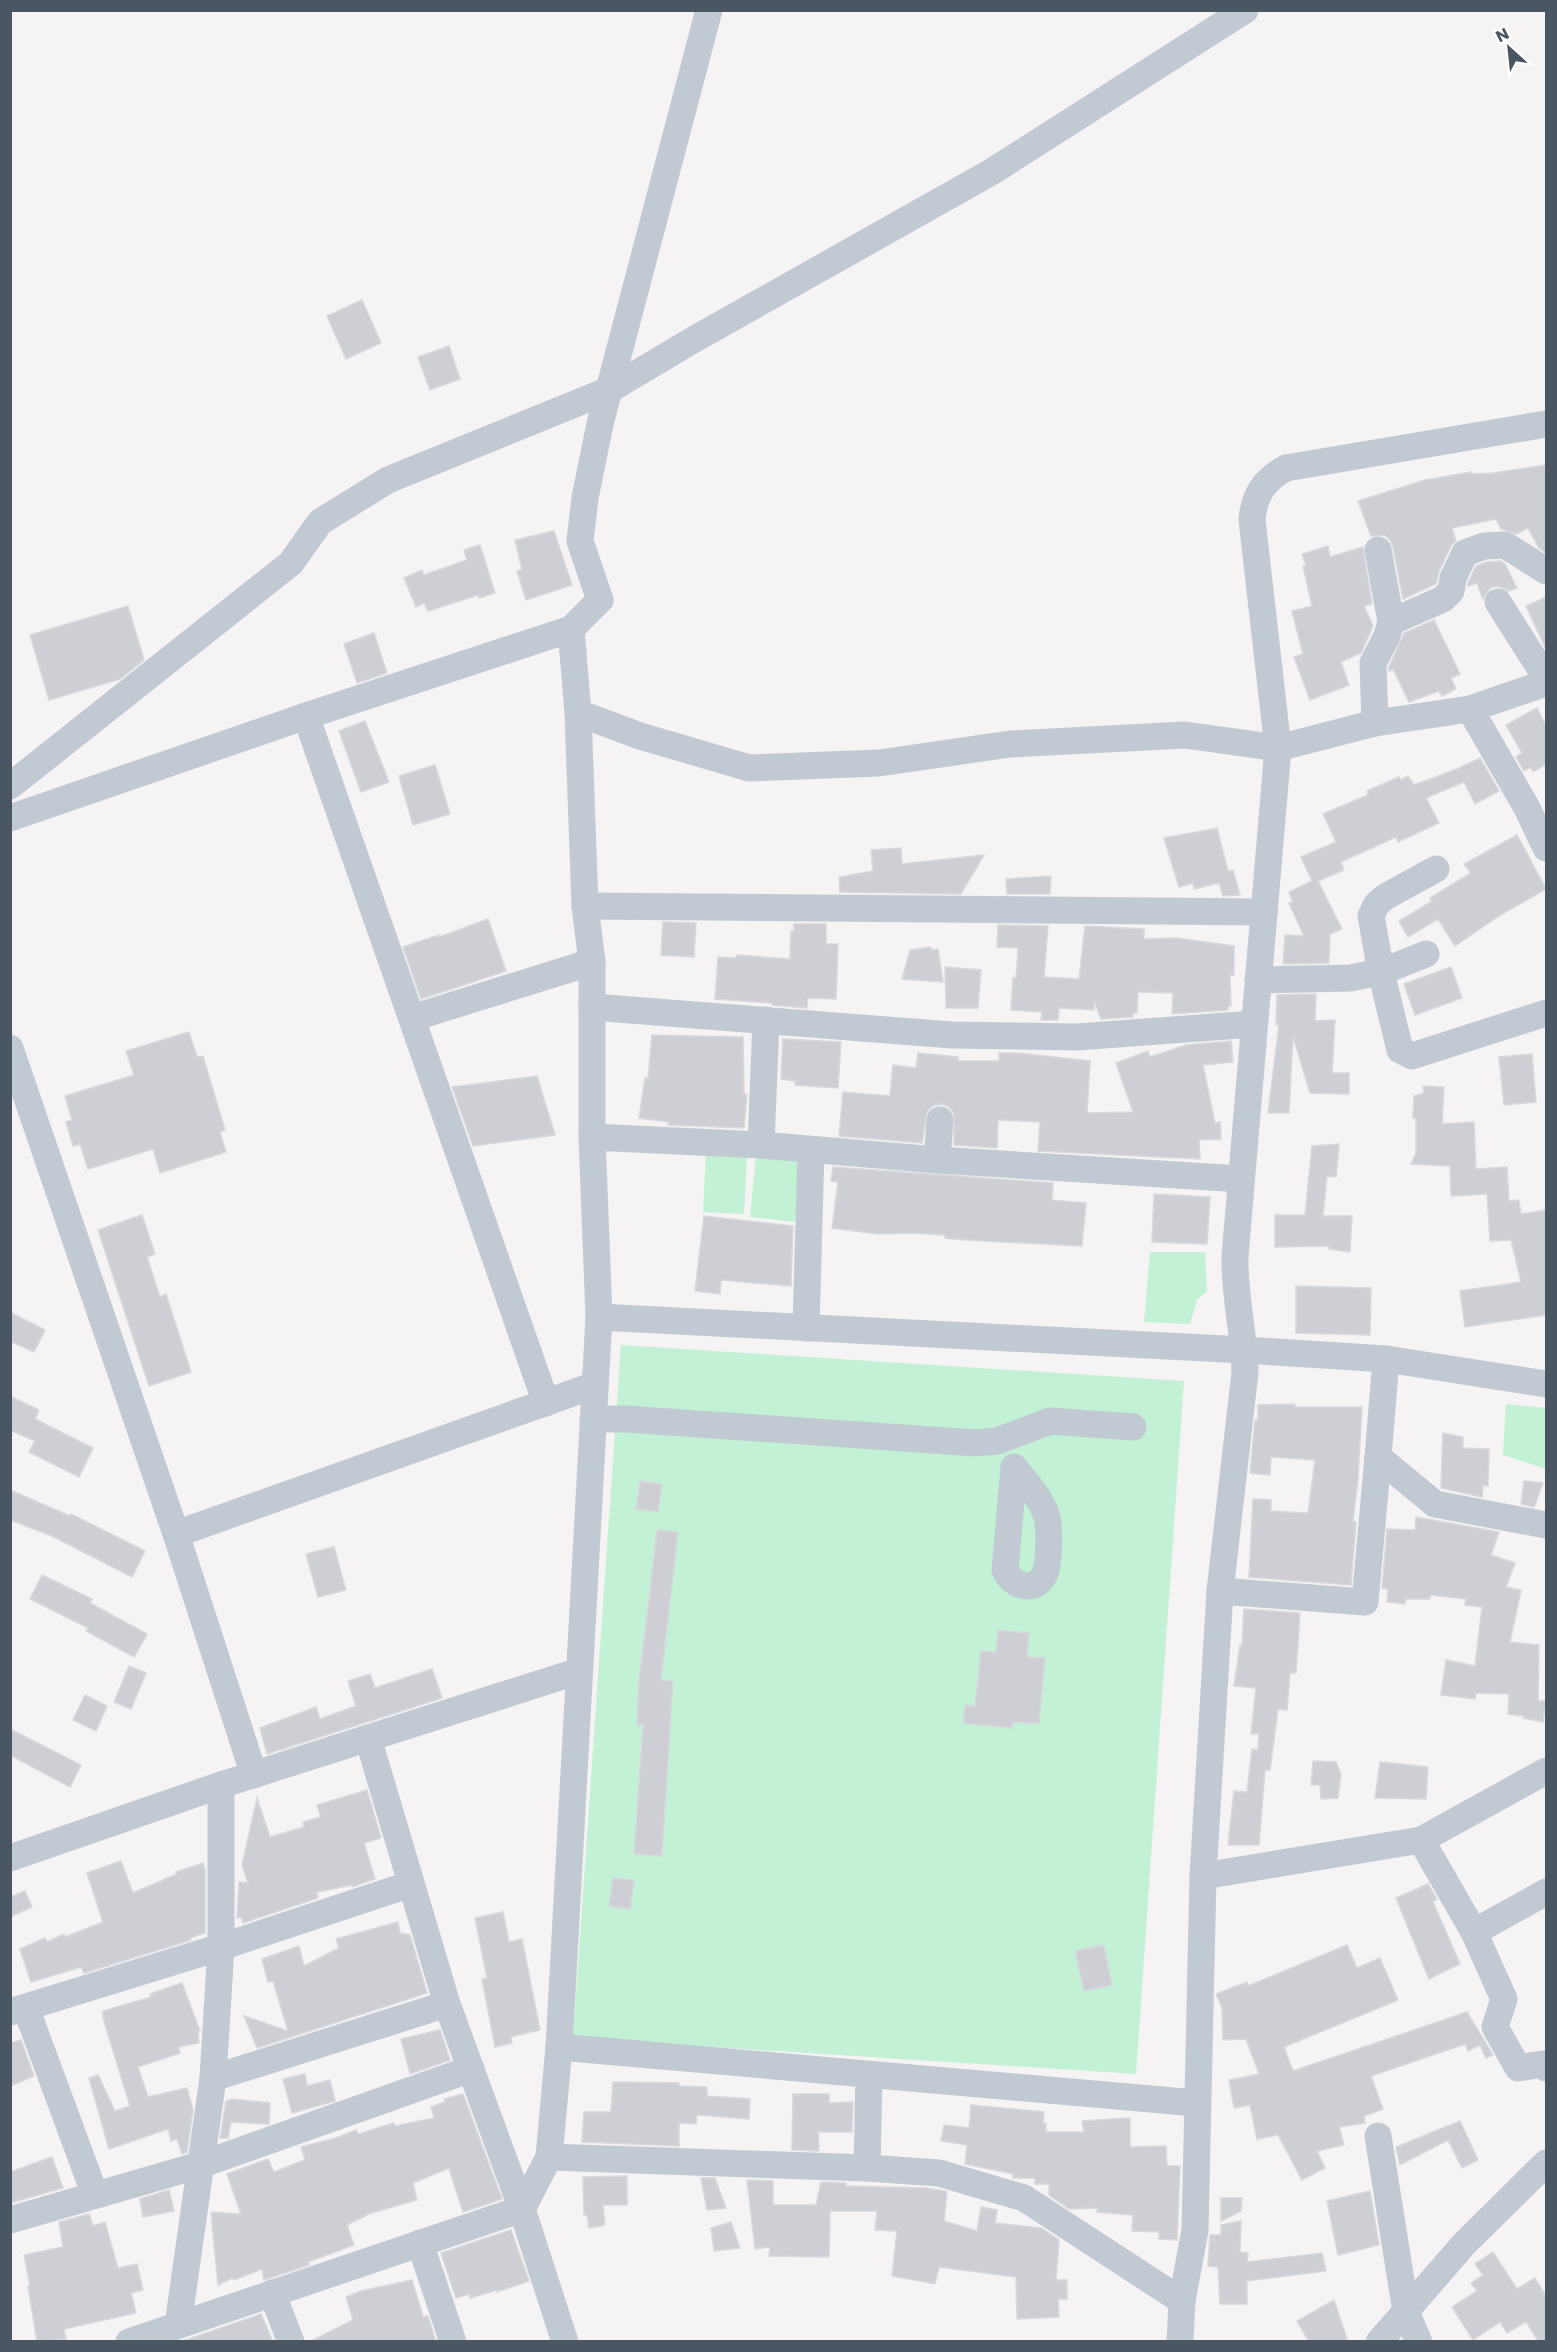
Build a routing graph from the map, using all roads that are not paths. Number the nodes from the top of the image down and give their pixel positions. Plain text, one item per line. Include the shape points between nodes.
1 (709, 10) edge
2 (1245, 10) edge
3 (609, 390) junction
4 (1546, 424) edge
5 (1378, 550) dead end
6 (1546, 571) edge
7 (1498, 602) dead end
8 (1391, 622) junction
9 (571, 629) junction
10 (1546, 680) edge
11 (1470, 709) junction
12 (578, 713) junction
13 (306, 716) junction
14 (1375, 723) junction
15 (1278, 748) junction
16 (10, 786) edge
17 (1537, 804) edge
18 (10, 818) edge
19 (1546, 848) edge
20 (1436, 869) dead end
21 (585, 906) junction
22 (1264, 912) junction
23 (1426, 954) dead end
24 (592, 962) junction
25 (1381, 972) junction
26 (1258, 980) junction
27 (592, 1007) junction
28 (1546, 1013) edge
29 (412, 1018) junction
30 (766, 1020) junction
31 (1254, 1024) junction
32 (10, 1048) edge
33 (940, 1119) dead end
34 (592, 1137) junction
35 (761, 1145) junction
36 (811, 1150) junction
37 (937, 1160) junction
38 (1241, 1179) junction
39 (599, 1317) junction
40 (806, 1328) junction
41 (1244, 1350) junction
42 (1386, 1359) junction
43 (1546, 1384) edge
44 (595, 1385) junction
45 (546, 1403) junction
46 (593, 1419) junction
47 (1133, 1427) dead end
48 (1008, 1438) junction
49 (1378, 1457) junction
50 (1014, 1467) dead end
51 (1546, 1525) edge
52 (176, 1534) junction
53 (1220, 1591) junction
54 (579, 1671) junction
55 (368, 1738) junction
56 (1546, 1771) edge
57 (254, 1775) junction
58 (221, 1785) junction
59 (1421, 1839) junction
60 (10, 1858) edge
61 (1203, 1876) junction
62 (411, 1884) junction
63 (1546, 1892) edge
64 (1474, 1932) junction
65 (221, 1947) junction
66 (447, 2004) junction
67 (18, 2010) edge
68 (559, 2047) junction
69 (1546, 2068) edge
70 (471, 2069) junction
71 (869, 2074) junction
72 (213, 2078) junction
73 (1196, 2103) junction
74 (1378, 2136) dead end
75 (549, 2157) junction
76 (1546, 2163) edge
77 (200, 2165) junction
78 (867, 2168) junction
79 (95, 2195) junction
80 (522, 2209) junction
81 (10, 2220) edge
82 (420, 2243) junction
83 (272, 2293) junction
84 (1182, 2301) junction
85 (1406, 2312) junction
86 (178, 2325) junction
87 (129, 2342) edge
88 (291, 2342) edge
89 (453, 2342) edge
90 (565, 2342) edge
91 (1180, 2342) edge
92 (1379, 2342) edge
93 (1419, 2342) edge

1 - 3 street
2 - 3 street via 993,171
3 - 9 street via 585,498 580,541 600,600
3 - 16 street via 388,480 320,522 291,563
4 - 15 street via 1286,468 1260,488 1252,520
5 - 8 street
6 - 8 street via 1505,545 1484,546 1465,553 1451,591 1443,599
7 - 10 street
8 - 14 street via 1373,663
9 - 12 street
9 - 13 street
10 - 11 street
11 - 14 street
11 - 17 street
12 - 15 street via 749,768 879,763 1010,744 1185,735
12 - 21 street
13 - 18 street
13 - 29 street
14 - 15 street
15 - 22 street
17 - 19 street
20 - 25 street via 1385,897 1373,910 1371,923
21 - 22 street
21 - 24 street
22 - 26 street
23 - 25 street
24 - 27 street
24 - 29 street
25 - 26 street via 1350,978
25 - 28 street via 1398,1046 1407,1055
26 - 31 street
27 - 30 street
27 - 34 street
29 - 45 street
30 - 31 street via 952,1035 1077,1037
30 - 35 street
31 - 38 street
32 - 52 street
33 - 37 street
34 - 35 street
34 - 39 street
35 - 36 street
36 - 37 street
36 - 40 street
37 - 38 street
38 - 41 street via 1234,1278
39 - 40 street
39 - 44 street
40 - 41 street
41 - 42 street
41 - 53 street via 1244,1393
42 - 43 street
42 - 49 street
44 - 45 street
44 - 46 street
45 - 52 street
46 - 48 street via 976,1443
46 - 54 street
47 - 48 street via 1050,1421
48 - 50 street
49 - 51 street via 1435,1504
49 - 53 street via 1365,1602
52 - 57 street
53 - 61 street
54 - 55 street
54 - 68 street
55 - 57 street
55 - 62 street
56 - 59 street
57 - 58 street
58 - 60 street
58 - 65 street
59 - 61 street
59 - 64 street
61 - 73 street
62 - 65 street
62 - 66 street
63 - 64 street
64 - 69 street via 1504,1999 1495,2027 1518,2068 1543,2064
65 - 67 street
65 - 72 street
66 - 70 street
66 - 72 street
67 - 79 street
68 - 71 street
68 - 75 street
70 - 77 street
70 - 80 street
71 - 73 street
71 - 78 street
72 - 77 street
73 - 84 street via 1195,2230
74 - 85 street
75 - 78 street
75 - 80 street
76 - 85 street via 1464,2244
77 - 79 street
77 - 86 street
78 - 84 street via 939,2173 1024,2198
79 - 81 street
80 - 82 street
80 - 90 street
82 - 83 street
82 - 89 street
83 - 86 street
83 - 88 street
84 - 91 street
85 - 92 street
85 - 93 street
86 - 87 street

